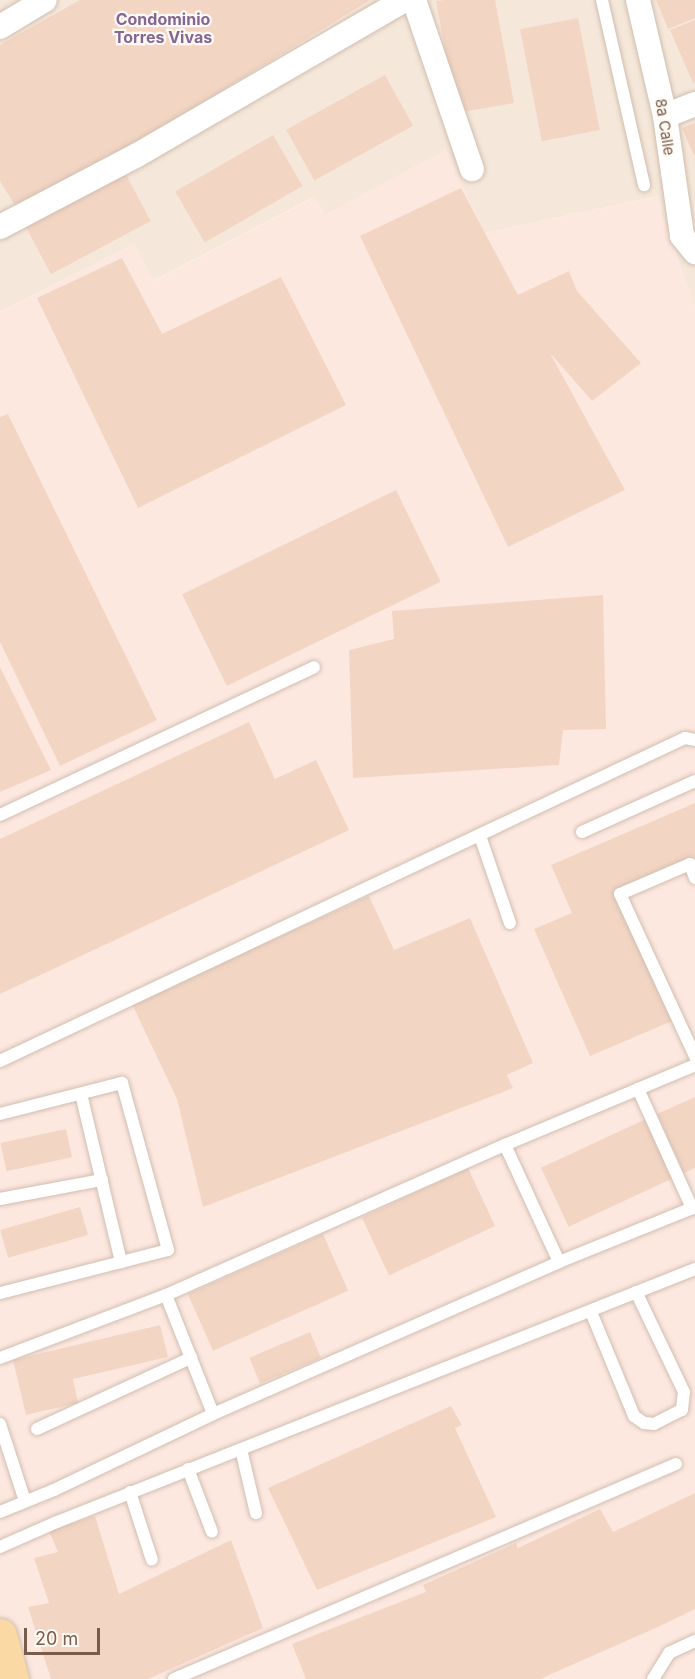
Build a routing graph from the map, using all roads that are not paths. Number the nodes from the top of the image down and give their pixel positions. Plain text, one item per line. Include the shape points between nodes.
1 (45, 0) edge
2 (404, 0) edge
3 (414, 0) edge
4 (602, 0) edge
5 (638, 0) edge
6 (0, 27) edge
7 (695, 104) edge
8 (665, 116) junction
9 (471, 169) dead end
10 (644, 185) dead end
11 (0, 227) edge
12 (695, 252) edge
13 (314, 667) dead end
14 (695, 740) edge
15 (695, 782) edge
16 (0, 815) edge
17 (582, 832) dead end
18 (480, 836) junction
19 (695, 878) edge
20 (510, 923) dead end
21 (695, 1056) edge
22 (0, 1061) edge
23 (695, 1065) edge
24 (638, 1089) junction
25 (81, 1094) junction
26 (0, 1114) edge
27 (505, 1145) junction
28 (102, 1180) junction
29 (0, 1199) edge
30 (693, 1207) edge
31 (121, 1262) junction
32 (560, 1262) junction
33 (695, 1269) edge
34 (636, 1292) junction
35 (0, 1293) edge
36 (166, 1295) junction
37 (591, 1312) junction
38 (0, 1358) edge
39 (191, 1358) junction
40 (213, 1414) junction
41 (0, 1424) edge
42 (37, 1430) dead end
43 (241, 1449) junction
44 (676, 1464) dead end
45 (188, 1470) junction
46 (130, 1492) junction
47 (25, 1501) junction
48 (0, 1512) edge
49 (256, 1513) dead end
50 (212, 1532) dead end
51 (0, 1547) edge
52 (152, 1560) dead end
53 (0, 1635) edge
54 (695, 1641) edge
55 (12, 1679) edge
56 (174, 1679) edge
57 (653, 1679) edge

1 - 6 street
2 - 11 street via 137,155
3 - 9 street
4 - 10 lane
5 - 8 street, 8a Calle
7 - 8 street
8 - 12 street, 8a Calle via 682,236
13 - 16 lane
14 - 18 lane via 685,738
15 - 17 lane
18 - 20 lane
18 - 22 lane
19 - 21 lane via 690,864 620,894
23 - 24 lane
24 - 27 lane
24 - 30 lane
25 - 26 lane
25 - 28 lane
25 - 31 lane via 122,1083 168,1250
27 - 32 lane
27 - 36 lane
28 - 29 lane
28 - 31 lane
30 - 32 lane
31 - 35 lane
32 - 40 lane
33 - 34 lane
34 - 37 lane
34 - 37 lane via 684,1392 682,1410 654,1424 634,1416
36 - 38 lane
36 - 39 lane
37 - 43 lane
39 - 40 lane
39 - 42 lane
40 - 47 lane
41 - 47 lane
43 - 45 lane
43 - 49 lane
44 - 56 lane
45 - 46 lane
45 - 50 lane
46 - 51 lane
46 - 52 lane
47 - 48 lane
53 - 55 main road
54 - 57 lane via 669,1653

